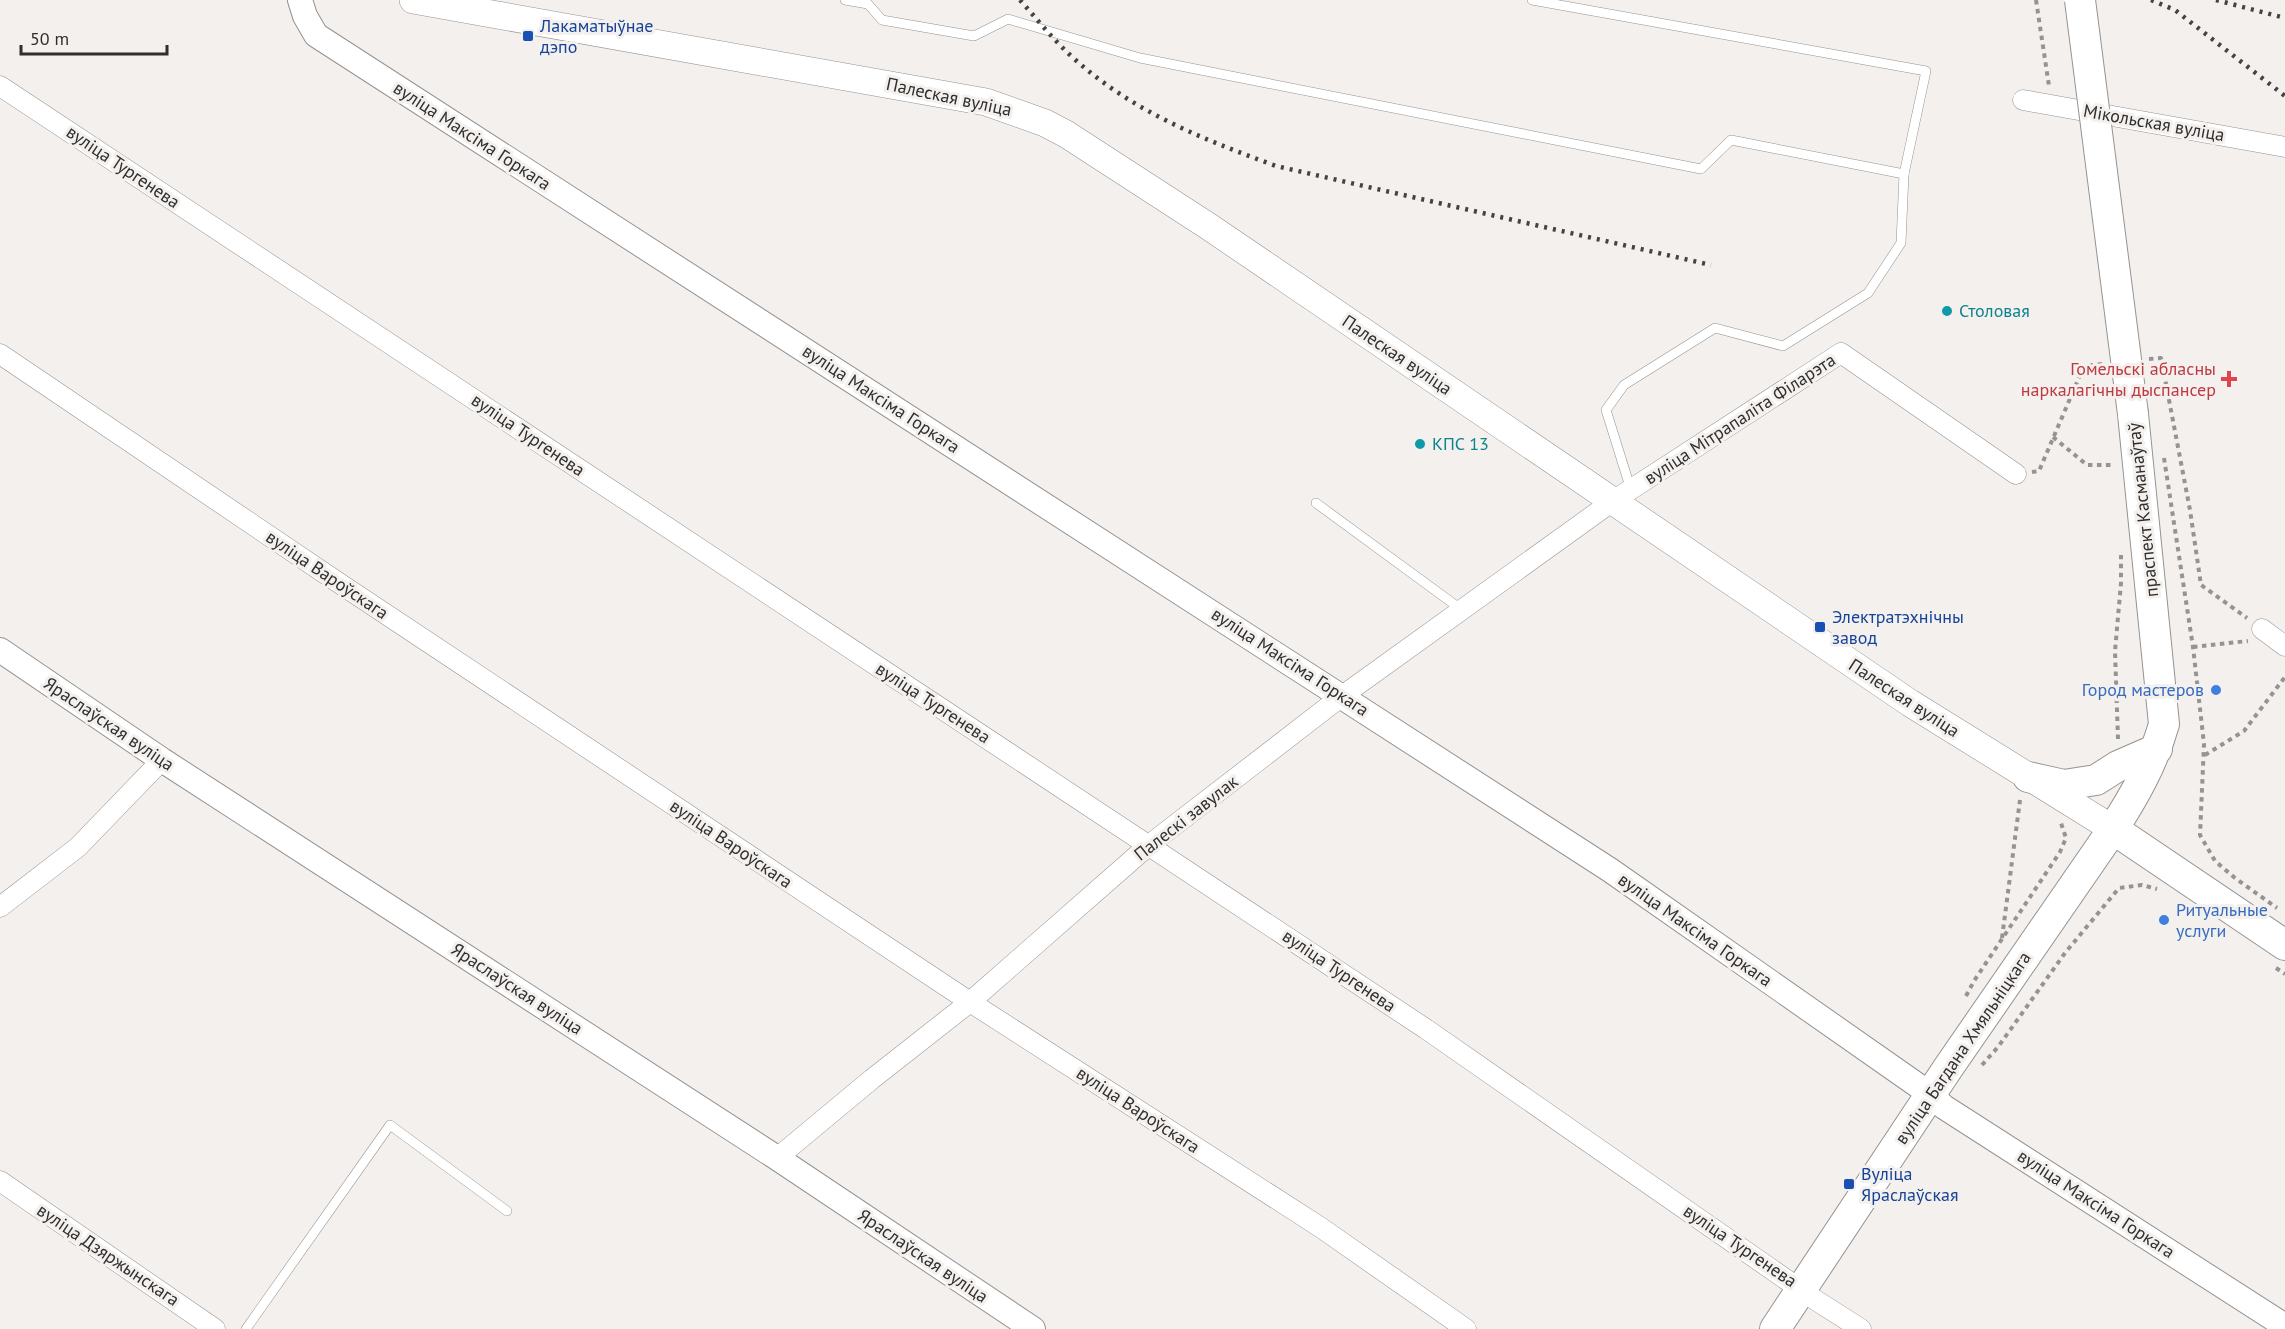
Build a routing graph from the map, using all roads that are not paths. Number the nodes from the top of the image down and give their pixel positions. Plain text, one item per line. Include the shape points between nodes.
1 (300, 0) edge
2 (413, 0) edge
3 (845, 0) edge
4 (1532, 0) edge
5 (2080, 0) edge
6 (865, 2) edge
7 (0, 86) edge
8 (2023, 100) dead end
9 (2285, 147) edge
10 (1904, 174) junction
11 (0, 354) edge
12 (2016, 474) dead end
13 (1622, 495) junction
14 (1316, 503) dead end
15 (1462, 610) junction
16 (2257, 635) road end
17 (2285, 646) edge
18 (0, 650) edge
19 (1342, 696) junction
20 (2157, 749) junction
21 (162, 760) junction
22 (2024, 786) junction
23 (2114, 829) junction
24 (1149, 845) junction
25 (0, 907) edge
26 (2280, 957) edge
27 (970, 1002) junction
28 (1930, 1094) junction
29 (777, 1158) junction
30 (0, 1181) edge
31 (507, 1211) dead end
32 (1802, 1289) junction
33 (2285, 1326) edge
34 (216, 1329) edge
35 (246, 1329) edge
36 (1033, 1329) edge
37 (1466, 1329) edge
38 (1775, 1329) edge
39 (1861, 1329) edge

1 - 19 street, вуліца Максіма Горкага via 316,35
2 - 13 main road, Палеская вуліца via 986,102 1045,123
3 - 6 lane
4 - 10 lane via 1926,71
5 - 20 main road, праспект Касманаўтаў, bridge via 2133,414 2164,724
6 - 10 lane via 882,20 974,36 1008,19 1140,58 1701,169 1731,140
7 - 24 street, вуліца Тургенева
8 - 9 street, Мікольская вуліца
10 - 13 lane via 1901,243 1868,293 1783,346 1715,328 1624,385 1606,410
11 - 27 street, вуліца Вароўскага
12 - 13 street, вуліца Мітрапаліта Філарэта via 1840,353
13 - 15 street, Палескі завулак
13 - 22 main road, Палеская вуліца
14 - 15 lane
15 - 19 street, Палескі завулак
16 - 17 street
18 - 21 street, Яраслаўская вуліца
19 - 24 street, Палескі завулак
19 - 28 street, вуліца Максіма Горкага via 1610,870
20 - 22 main road via 2096,780
20 - 23 main road, праспект Касманаўтаў via 2138,791
21 - 25 street via 78,847
21 - 29 street, Яраслаўская вуліца
22 - 23 main road, Палеская вуліца
23 - 26 main road, Палеская вуліца
23 - 28 main road, вуліца Багдана Хмяльніцкага
24 - 27 street, Палескі завулак
24 - 32 street, вуліца Тургенева via 1426,1029
27 - 29 street, Палескі завулак
27 - 37 street, вуліца Вароўскага via 1320,1227
28 - 32 main road, вуліца Багдана Хмяльніцкага
28 - 33 street, вуліца Максіма Горкага via 1944,1107
29 - 36 street, Яраслаўская вуліца
30 - 34 street, вуліца Дзяржынскага
31 - 35 lane via 390,1125
32 - 38 main road, вуліца Багдана Хмяльніцкага
32 - 39 street, вуліца Тургенева

